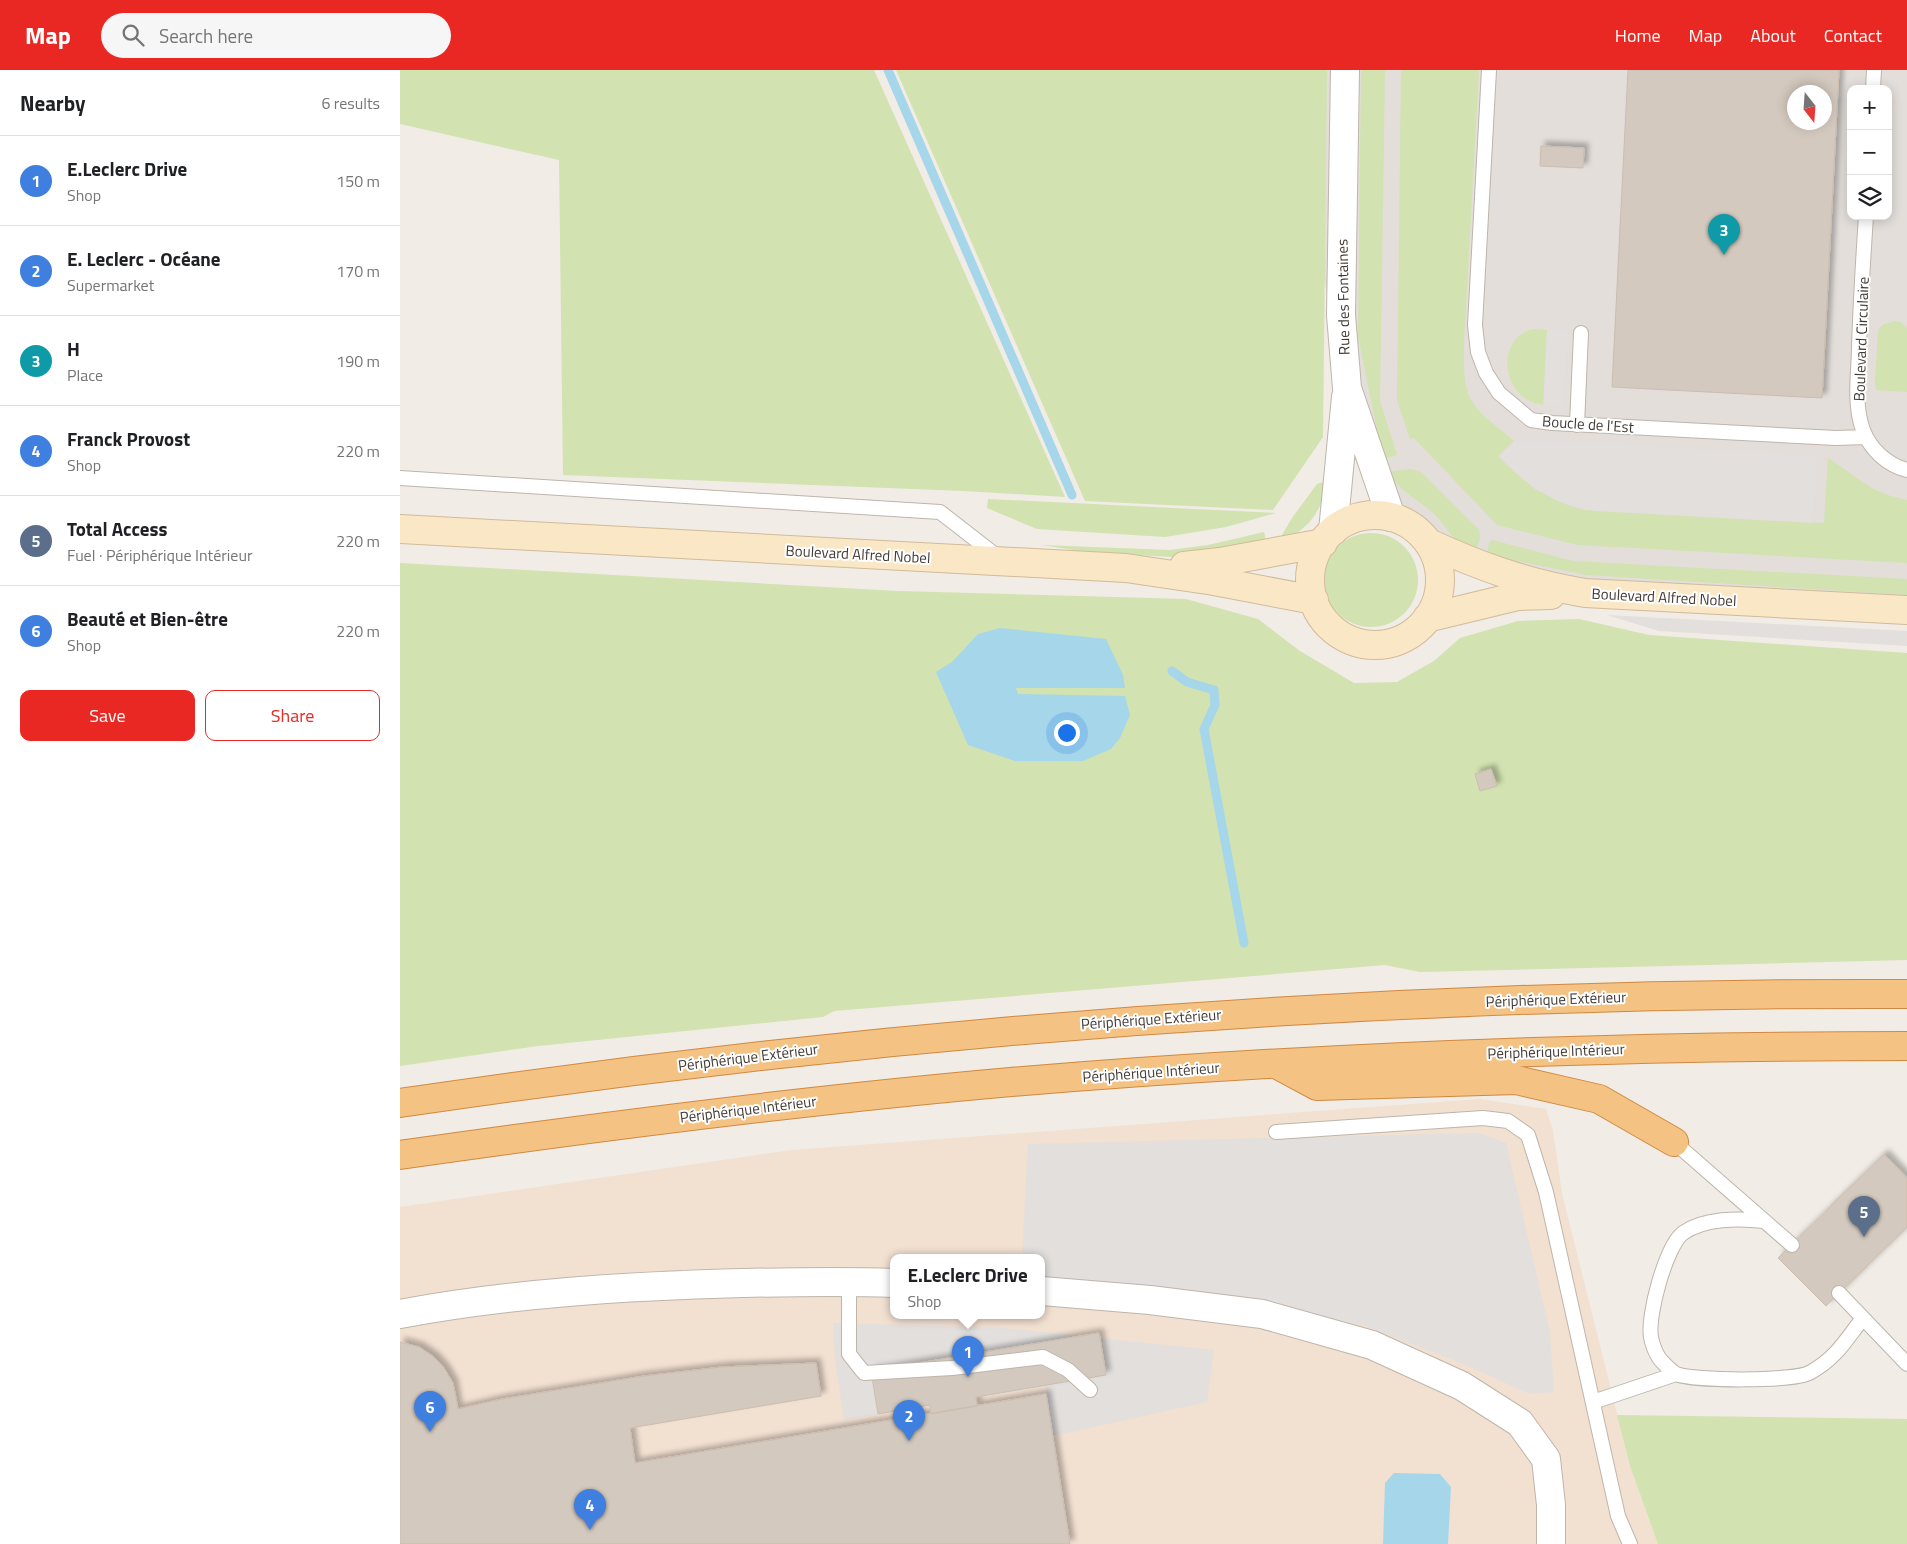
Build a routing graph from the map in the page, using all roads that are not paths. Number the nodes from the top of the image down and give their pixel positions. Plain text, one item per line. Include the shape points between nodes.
1 (1345, 70) edge
2 (1489, 70) edge
3 (1874, 70) edge
4 (1873, 85) edge
5 (1866, 220) edge
6 (1581, 333) dead end
7 (1347, 388) junction
8 (1577, 424) junction
9 (1866, 437) junction
10 (1907, 470) edge
11 (400, 478) edge
12 (1391, 516) junction
13 (400, 529) edge
14 (1328, 537) junction
15 (1429, 543) junction
16 (1002, 561) junction
17 (1126, 568) junction
18 (1585, 593) junction
19 (1314, 600) junction
20 (1907, 610) edge
21 (1427, 618) junction
22 (1907, 994) edge
23 (1907, 1046) edge
24 (1274, 1063) junction
25 (400, 1103) edge
26 (1276, 1132) dead end
27 (1674, 1142) joint
28 (400, 1155) edge
29 (1764, 1221) junction
30 (1792, 1245) dead end
31 (849, 1281) junction
32 (890, 1283) edge
33 (1045, 1291) edge
34 (1839, 1293) dead end
35 (400, 1314) edge
36 (1863, 1318) junction
37 (1907, 1364) edge
38 (1676, 1374) junction
39 (1090, 1390) dead end
40 (1593, 1402) junction
41 (1551, 1544) edge
42 (1630, 1544) edge

1 - 7 street, Rue des Fontaines via 1341,315
2 - 8 lane, Boucle de l'Est via 1475,325 1478,352 1499,394 1517,410 1531,420
3 - 4 lane
5 - 9 lane, Boulevard Circulaire via 1858,384 1860,420
6 - 8 lane
7 - 12 street, Rue des Fontaines
7 - 14 street
8 - 9 lane, Boucle de l'Est
9 - 10 lane, Boulevard Circulaire via 1888,462
11 - 16 lane via 940,512
12 - 14 main road via 1352,519
12 - 15 main road via 1412,526
13 - 16 main road, Boulevard Alfred Nobel
14 - 17 main road via 1220,562
14 - 19 main road via 1311,566 1310,589
15 - 18 main road, Boulevard Alfred Nobel via 1528,582
15 - 21 main road via 1438,564 1440,586 1434,610
16 - 17 main road, Boulevard Alfred Nobel
17 - 19 main road, Boulevard Alfred Nobel
18 - 20 main road, Boulevard Alfred Nobel
18 - 21 main road via 1518,596
19 - 21 main road via 1317,610 1332,630 1352,641 1374,646 1401,640 1420,628
22 - 25 highway, Périphérique Extérieur via 1568,998 1230,1013 834,1047 535,1083
23 - 24 highway, Périphérique Intérieur via 1620,1049
24 - 27 highway via 1317,1086 1516,1080 1599,1099
24 - 28 highway, Périphérique Intérieur via 874,1095 703,1114
26 - 40 lane via 1483,1118 1508,1121 1528,1135 1546,1192
27 - 29 lane
29 - 30 lane
29 - 38 lane via 1723,1220 1698,1226 1682,1234 1667,1257 1658,1285 1651,1336 1660,1358
31 - 32 street
31 - 35 street via 653,1285 466,1302
31 - 39 lane via 849,1354 864,1373 952,1368 1043,1357 1068,1370
33 - 41 street via 1262,1314 1372,1345 1462,1386 1520,1423 1546,1460
34 - 36 lane
36 - 37 lane
36 - 38 lane via 1834,1357 1809,1374 1763,1380
38 - 40 lane
40 - 42 lane via 1618,1516

